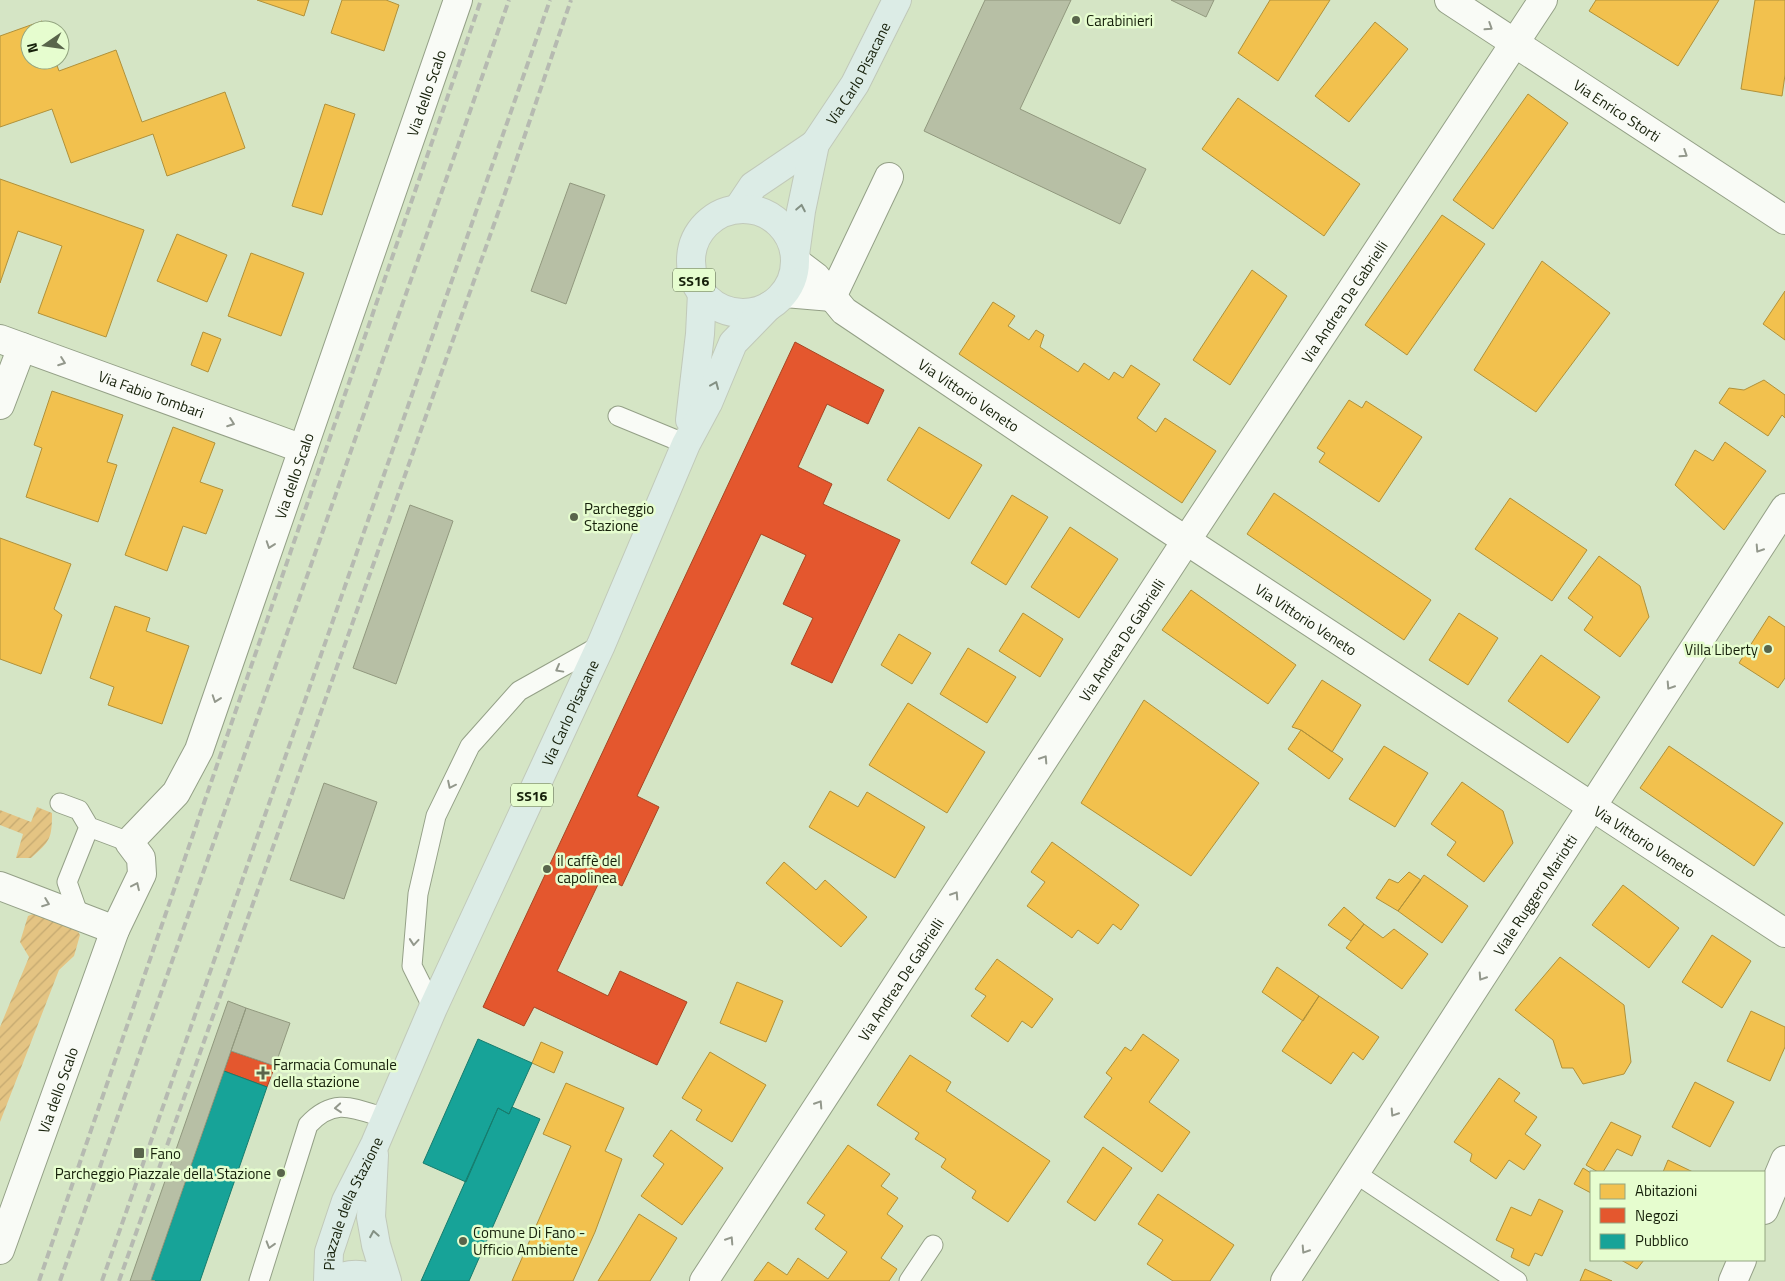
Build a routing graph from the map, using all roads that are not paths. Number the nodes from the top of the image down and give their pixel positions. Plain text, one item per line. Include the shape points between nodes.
1 (458, 0) edge
2 (1449, 0) edge
3 (1543, 0) edge
4 (892, 1) edge
5 (1515, 43) junction
6 (815, 144) junction
7 (889, 177) dead end
8 (739, 207) junction
9 (1785, 220) edge
10 (795, 258) junction
11 (702, 293) junction
12 (832, 298) junction
13 (777, 299) junction
14 (11, 343) edge
15 (0, 405) edge
16 (618, 416) dead end
17 (686, 444) junction
18 (302, 449) junction
19 (1785, 508) edge
20 (1186, 541) junction
21 (601, 644) junction
22 (60, 803) dead end
23 (1591, 808) junction
24 (89, 827) junction
25 (129, 842) junction
26 (0, 886) edge
27 (80, 916) junction
28 (115, 930) junction
29 (1785, 933) edge
30 (433, 1008) junction
31 (385, 1118) junction
32 (375, 1144) junction
33 (1785, 1160) edge
34 (1355, 1173) junction
35 (1765, 1208) edge
36 (933, 1245) dead end
37 (0, 1250) edge
38 (1742, 1261) edge
39 (259, 1281) edge
40 (328, 1281) edge
41 (333, 1281) edge
42 (380, 1281) edge
43 (387, 1281) edge
44 (704, 1281) edge
45 (909, 1281) edge
46 (1285, 1281) edge
47 (1517, 1281) edge
48 (1733, 1281) edge

1 - 18 street, Via dello Scalo
2 -> 5 street, Via Enrico Storti
3 - 5 street, Via Andrea De Gabrielli
4 - 6 main road, Via Carlo Pisacane / SS16 via 855,84
5 -> 9 street, Via Enrico Storti
5 - 20 street, Via Andrea De Gabrielli
6 - 8 main road, Via Carlo Pisacane / SS16 via 753,186
10 -> 6 main road, Via Carlo Pisacane / SS16 via 800,211
7 - 12 street
8 - 10 main road via 773,218 791,242
8 - 11 main road, Via Carlo Pisacane / SS16 via 717,216 696,237 691,266 694,281
10 - 12 street, Via Vittorio Veneto via 816,277
10 - 13 main road, Via Carlo Pisacane / SS16 via 789,285
11 - 13 main road, Via Carlo Pisacane / SS16 via 713,304 740,313 755,312
11 - 17 main road, Via Carlo Pisacane / SS16 via 694,397
12 - 13 street
12 - 20 street, Via Vittorio Veneto via 844,310
17 -> 13 main road, Via Carlo Pisacane / SS16 via 708,403 733,343
14 - 15 street
14 -> 18 street, Via Fabio Tombari
16 - 17 lane
17 - 21 main road, Via Carlo Pisacane / SS16
18 -> 25 street, Via dello Scalo via 199,750 176,793
19 -> 23 street, Viale Ruggero Mariotti
20 - 23 street, Via Vittorio Veneto
44 -> 20 street, Via Andrea De Gabrielli
21 - 30 main road, Via Carlo Pisacane / SS16
21 -> 30 lane via 519,691 470,746 436,816 418,894 412,966
22 - 24 lane via 79,810
23 - 29 street, Via Vittorio Veneto
23 -> 34 street, Viale Ruggero Mariotti
24 - 25 lane
24 - 27 lane via 67,882
28 -> 25 street, Via dello Scalo via 142,874 141,858
26 -> 27 street
27 - 28 street
28 - 37 street, Via dello Scalo
30 - 31 main road, Via Carlo Pisacane / SS16
31 - 32 main road, Via Carlo Pisacane / SS16
31 -> 39 lane via 340,1107 325,1110 308,1125
32 - 40 main road, Piazzale della Stazione via 343,1210 329,1252
43 -> 32 main road, Piazzale della Stazione via 371,1217
33 - 35 street
34 -> 46 street, Viale Ruggero Mariotti
34 - 47 lane
36 - 45 lane
38 - 48 street
41 - 42 main road, Piazzale della Stazione via 353,1274 367,1275

